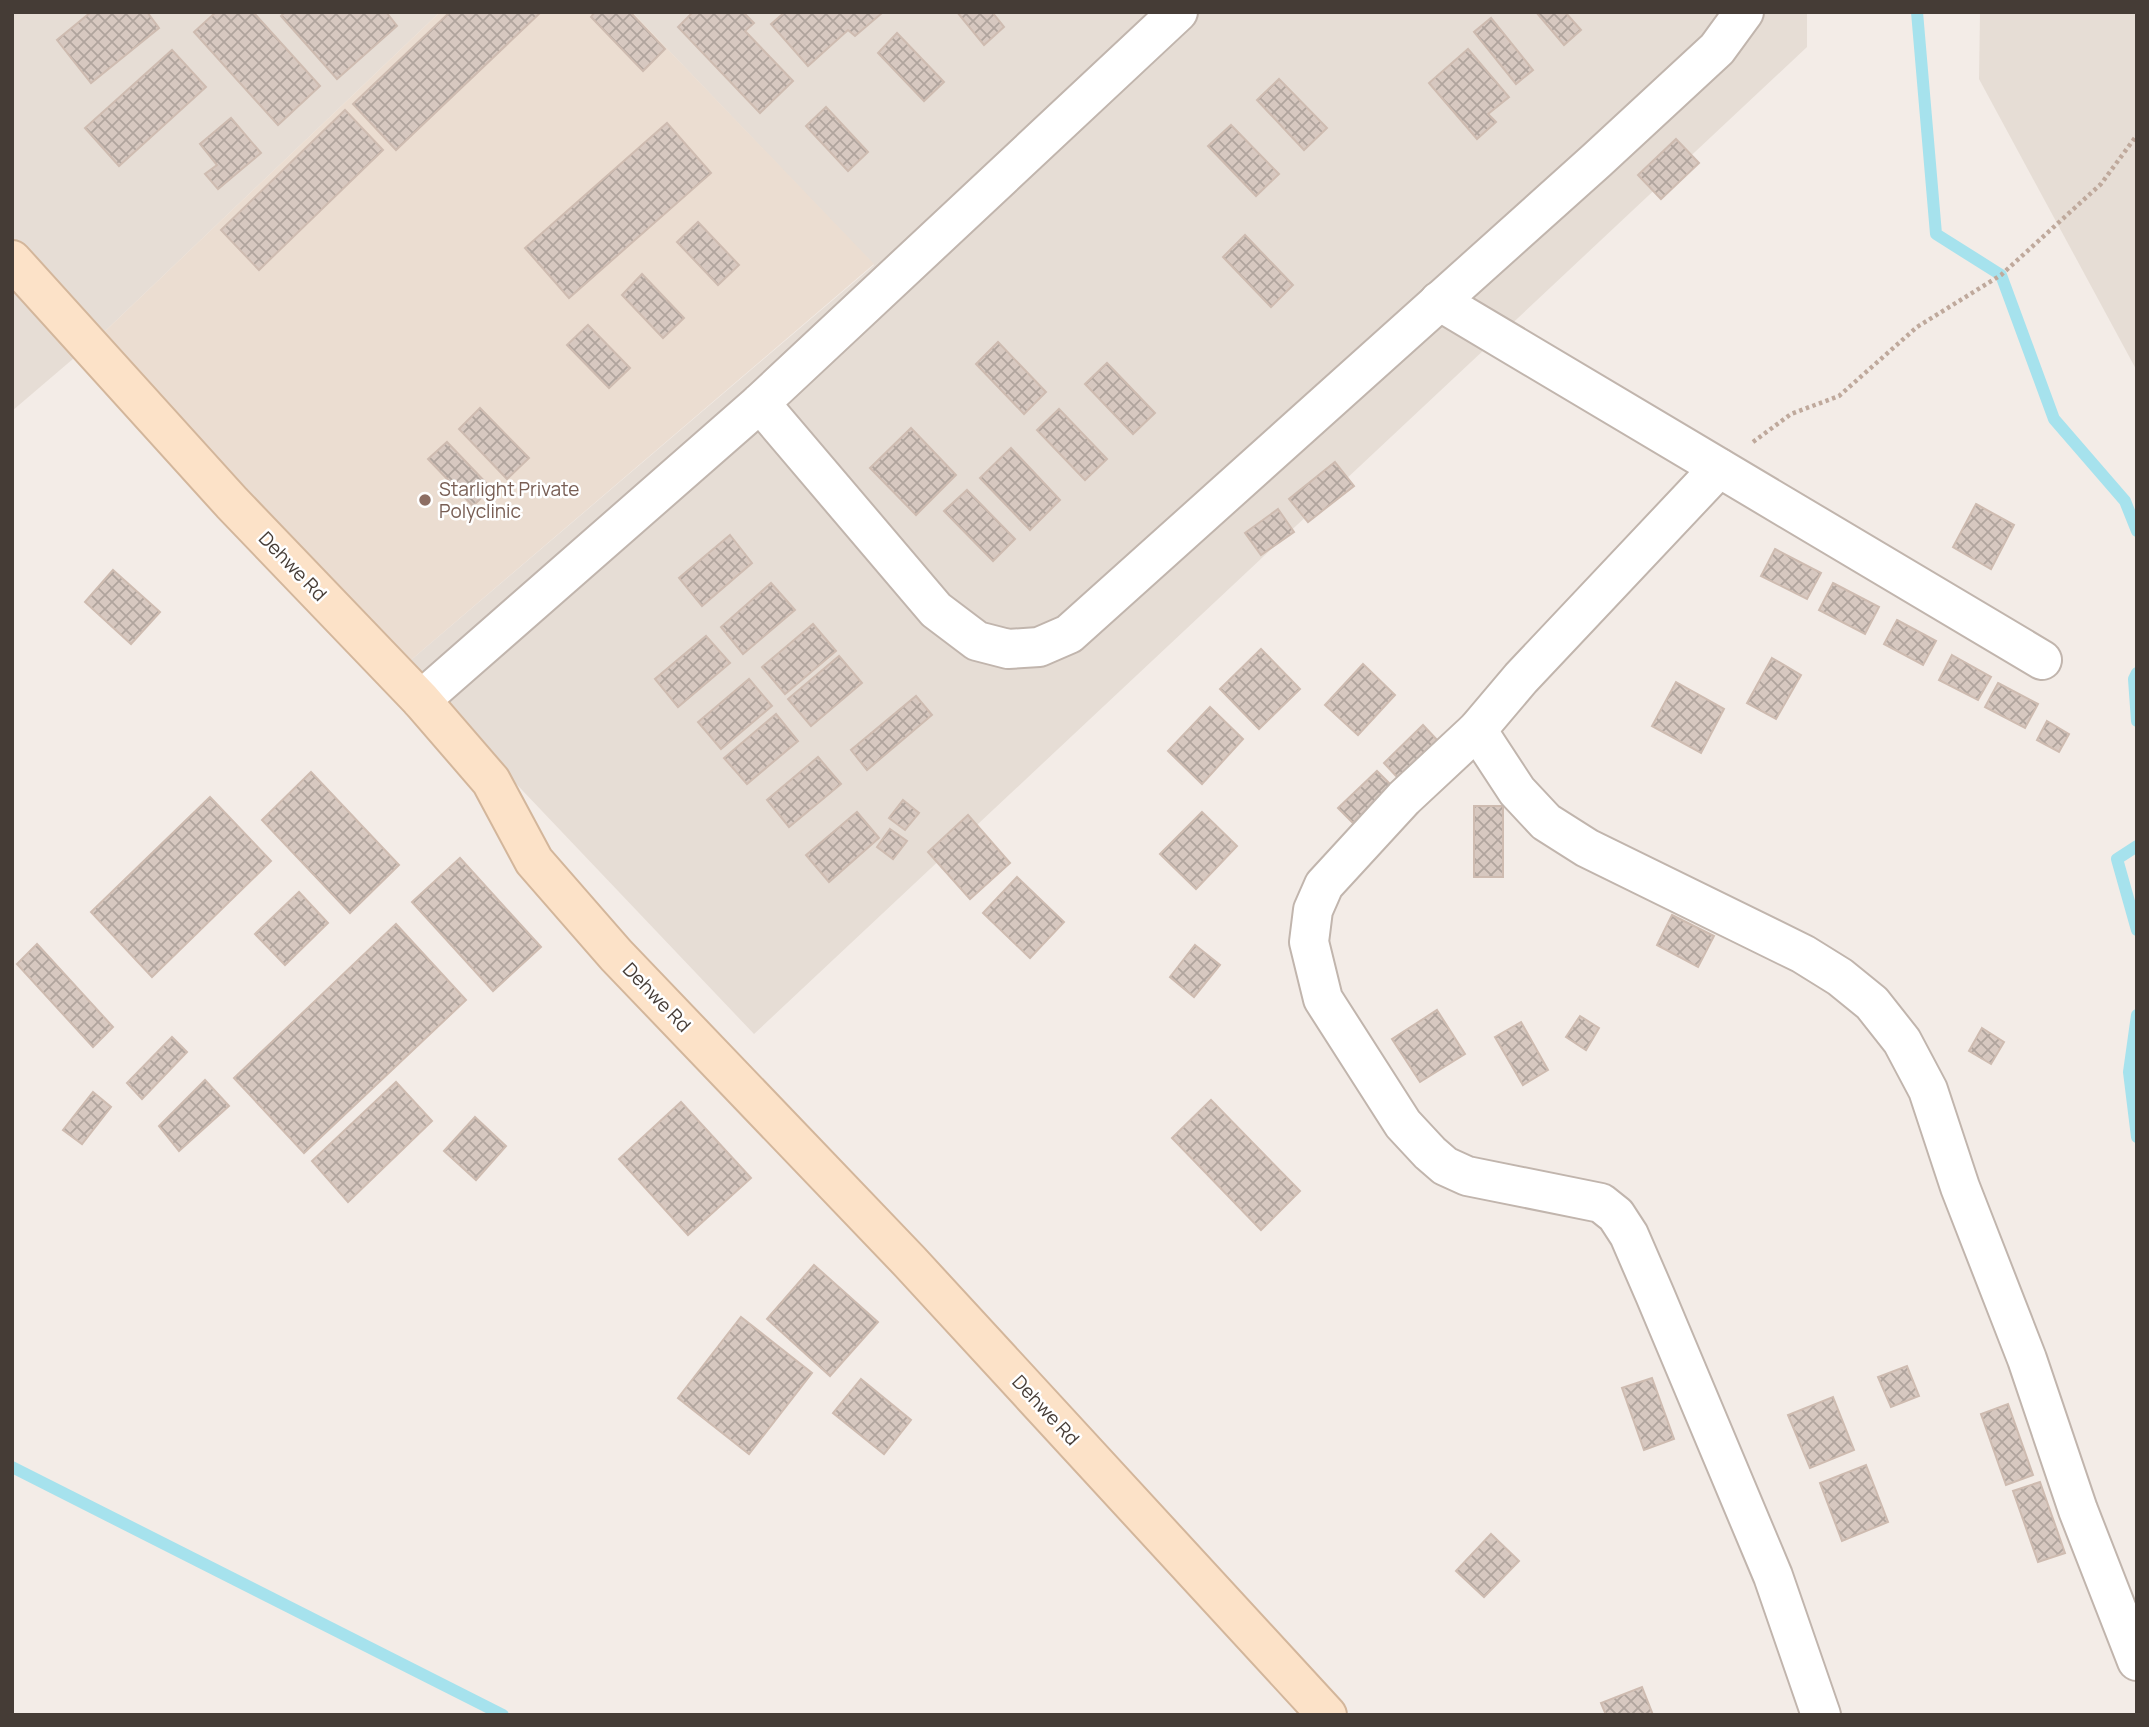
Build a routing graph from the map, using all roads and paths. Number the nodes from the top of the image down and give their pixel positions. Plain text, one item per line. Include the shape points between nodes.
1 (1178, 12) edge
2 (1744, 12) edge
3 (2137, 135) edge
4 (12, 260) edge
5 (1439, 301) junction
6 (760, 403) junction
7 (1719, 468) junction
8 (2042, 660) dead end
9 (421, 700) junction
10 (1477, 730) junction
11 (2137, 1661) edge
12 (1328, 1715) edge
13 (1821, 1715) edge

1 - 6 street
2 - 5 street via 1717,49
3 - 7 path via 2101,184 2001,275 1917,327 1839,396 1791,414
4 - 9 street, Dehwe Rd via 233,503
5 - 6 street via 1069,634 1039,647 1008,649 977,641 936,610
5 - 7 street
6 - 9 street
7 - 8 street
7 - 10 street
9 - 12 street, Dehwe Rd via 491,781 534,861 616,955 910,1262
10 - 11 street via 1517,791 1546,822 1587,848 1803,954 1872,1003 1902,1041 1928,1090 2078,1510
10 - 13 street via 1404,798 1324,885 1313,910 1309,942 1323,999 1403,1124 1445,1166 1467,1176 1601,1203 1616,1215 1629,1236 1773,1576

